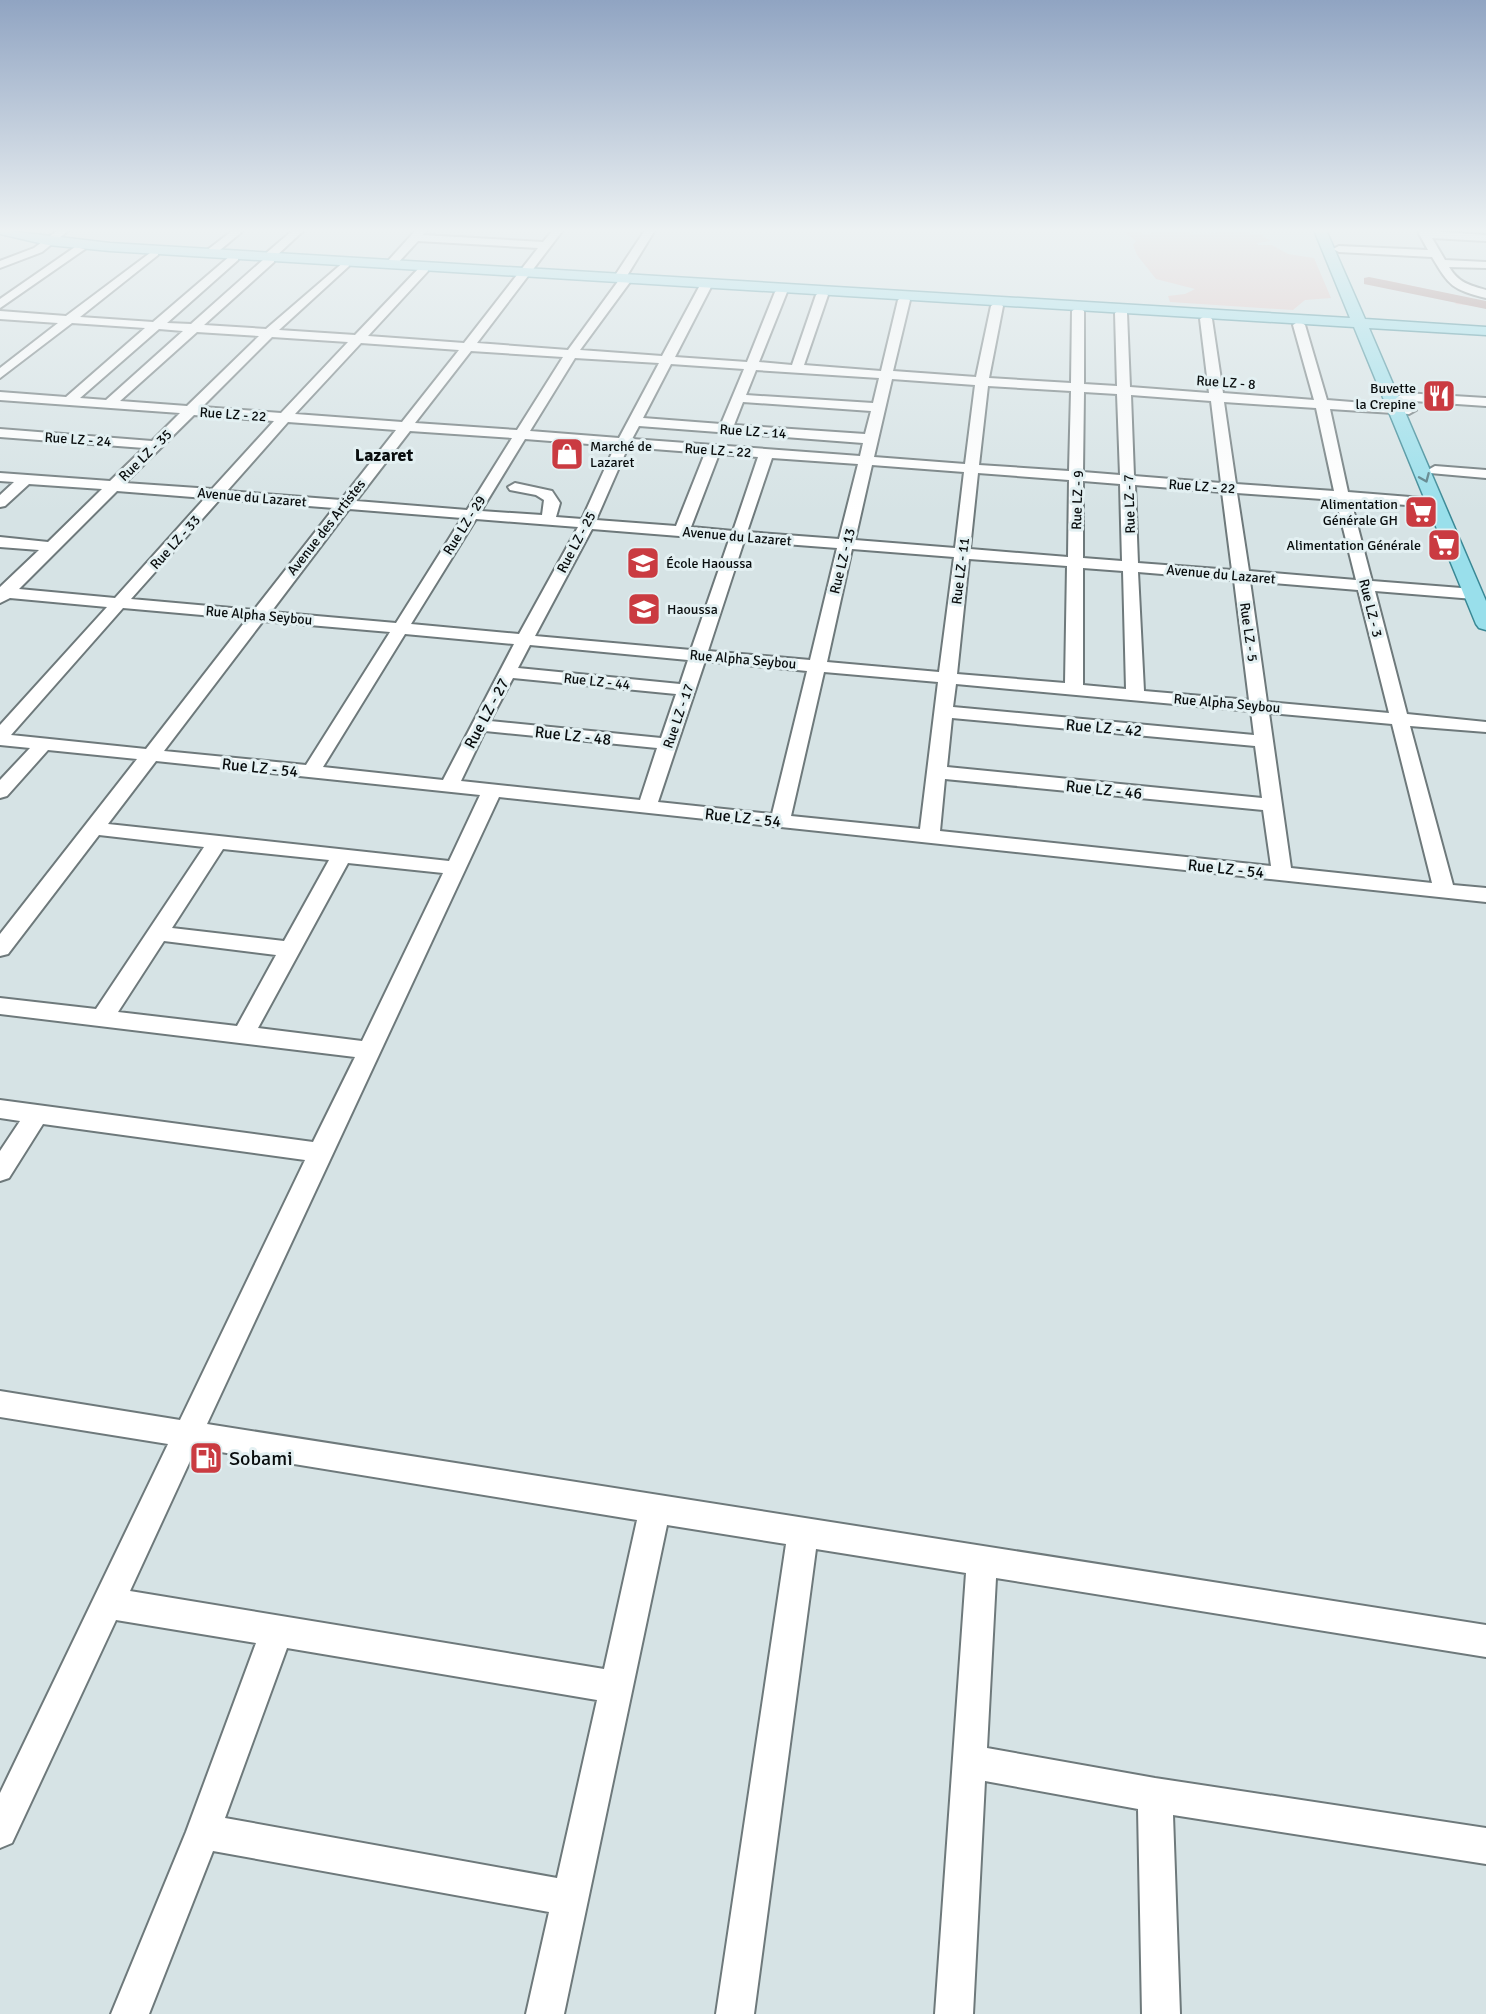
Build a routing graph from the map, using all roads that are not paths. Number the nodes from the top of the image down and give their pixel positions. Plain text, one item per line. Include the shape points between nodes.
1 (65, 324) edge
2 (139, 324) edge
3 (198, 324) edge
4 (279, 324) edge
5 (371, 324) edge
6 (485, 324) edge
7 (592, 324) edge
8 (685, 324) edge
9 (768, 324) edge
10 (812, 324) edge
11 (898, 324) edge
12 (993, 324) edge
13 (1078, 324) edge
14 (1121, 324) edge
15 (1207, 324) edge
16 (1283, 324) edge
17 (1322, 324) edge
18 (1368, 324) edge
19 (1369, 324) edge
20 (156, 325) junction
21 (1299, 325) junction
22 (1370, 327) junction
23 (194, 328) junction
24 (1401, 328) junction
25 (269, 333) junction
26 (1486, 333) edge
27 (356, 339) junction
28 (468, 346) junction
29 (572, 353) junction
30 (666, 360) junction
31 (752, 365) junction
32 (797, 368) junction
33 (0, 374) edge
34 (886, 374) junction
35 (982, 381) junction
36 (1078, 387) junction
37 (1124, 390) junction
38 (0, 396) edge
39 (1218, 396) junction
40 (738, 398) junction
41 (69, 401) junction
42 (1486, 402) edge
43 (109, 404) junction
44 (1322, 405) junction
45 (1403, 405) junction
46 (878, 408) junction
47 (192, 411) junction
48 (284, 418) junction
49 (635, 422) junction
50 (407, 426) junction
51 (726, 429) junction
52 (0, 433) edge
53 (522, 435) junction
54 (870, 439) junction
55 (623, 443) junction
56 (155, 445) junction
57 (714, 449) junction
58 (766, 454) junction
59 (867, 461) junction
60 (974, 470) junction
61 (1436, 470) junction
62 (1486, 474) edge
63 (0, 477) edge
64 (1078, 478) junction
65 (26, 479) junction
66 (1128, 481) junction
67 (113, 486) junction
68 (515, 487) dead end
69 (1230, 487) junction
70 (218, 495) junction
71 (1342, 496) junction
72 (0, 503) edge
73 (1435, 503) junction
74 (343, 504) junction
75 (471, 514) junction
76 (547, 520) junction
77 (587, 524) junction
78 (682, 531) junction
79 (738, 536) junction
80 (0, 542) edge
81 (846, 544) junction
82 (52, 547) junction
83 (963, 553) junction
84 (1075, 562) junction
85 (1131, 567) junction
86 (1241, 575) junction
87 (1366, 585) junction
88 (1480, 588) edge
89 (2, 594) edge
90 (119, 603) junction
91 (258, 615) junction
92 (1486, 624) edge
93 (400, 628) junction
94 (524, 639) junction
95 (698, 655) junction
96 (815, 666) junction
97 (508, 672) junction
98 (946, 678) junction
99 (1074, 689) junction
100 (686, 690) junction
101 (1135, 695) junction
102 (1259, 706) junction
103 (943, 712) junction
104 (1398, 719) junction
105 (478, 725) junction
106 (1486, 727) edge
107 (0, 738) edge
108 (1264, 741) junction
109 (43, 744) junction
110 (668, 744) junction
111 (151, 755) junction
112 (311, 772) junction
113 (935, 772) junction
114 (449, 786) junction
115 (492, 791) junction
116 (0, 792) edge
117 (1272, 805) junction
118 (647, 807) junction
119 (780, 821) junction
120 (92, 828) junction
121 (929, 837) junction
122 (218, 842) junction
123 (342, 855) junction
124 (456, 868) junction
125 (1282, 874) junction
126 (1444, 891) junction
127 (1486, 895) edge
128 (158, 933) junction
129 (290, 948) junction
130 (0, 949) edge
131 (0, 1006) edge
132 (103, 1017) junction
133 (243, 1035) junction
134 (370, 1050) junction
135 (0, 1108) edge
136 (38, 1114) junction
137 (321, 1153) junction
138 (0, 1171) edge
139 (0, 1404) edge
140 (188, 1434) junction
141 (654, 1508) junction
142 (803, 1532) junction
143 (982, 1560) junction
144 (108, 1603) junction
145 (277, 1631) junction
146 (1486, 1641) edge
147 (616, 1687) junction
148 (968, 1761) junction
149 (1155, 1795) junction
150 (0, 1831) edge
151 (203, 1832) junction
152 (1486, 1846) edge
153 (570, 1898) junction
154 (130, 2014) edge
155 (545, 2014) edge
156 (735, 2014) edge
157 (954, 2014) edge
158 (1161, 2014) edge

1 - 33 street
2 - 20 street, Rue LZ - 8
3 - 23 street
4 - 25 street, Rue LZ - 35
5 - 27 street, Rue LZ - 33
6 - 28 street, Avenue des Artistes
7 - 29 street, Rue LZ - 29
8 - 30 street, Rue LZ - 25
9 - 31 street
10 - 32 street
11 - 34 street, Rue LZ - 13
12 - 35 street, Rue LZ - 11
13 - 36 street, Rue LZ - 9
14 - 37 street, Rue LZ - 7
15 - 39 street, Rue LZ - 5
16 - 21 main road
17 - 22 main road
18 - 22 main road
19 - 22 main road
20 - 23 street, Rue LZ - 8
20 - 41 street
21 - 22 main road
21 - 44 street, Rue LZ - 3
22 - 24 main road
22 - 24 main road
22 - 45 main road
23 - 25 street, Rue LZ - 8
23 - 43 street
24 - 26 main road
25 - 27 street, Rue LZ - 8
25 - 47 street, Rue LZ - 35
27 - 28 street, Rue LZ - 8
27 - 48 street, Rue LZ - 33
28 - 29 street, Rue LZ - 8
28 - 50 street, Avenue des Artistes
29 - 30 street, Rue LZ - 8
29 - 53 street, Rue LZ - 29
30 - 31 street, Rue LZ - 8
30 - 49 street, Rue LZ - 25
31 - 32 street, Rue LZ - 8
31 - 40 street
32 - 34 street, Rue LZ - 8
34 - 35 street, Rue LZ - 8
34 - 46 street, Rue LZ - 13
35 - 36 street, Rue LZ - 8
35 - 60 street, Rue LZ - 11
36 - 37 street, Rue LZ - 8
36 - 64 street, Rue LZ - 9
37 - 39 street, Rue LZ - 8
37 - 66 street, Rue LZ - 7
38 - 41 street, Rue LZ - 22
39 - 44 street, Rue LZ - 8
39 - 69 street, Rue LZ - 5
40 - 46 street
40 - 51 street
41 - 43 street, Rue LZ - 22
42 - 45 street, Rue LZ - 8
43 - 47 street, Rue LZ - 22
44 - 45 street, Rue LZ - 8
44 - 71 street, Rue LZ - 3
45 - 61 main road
45 -> 73 main road
46 - 54 street, Rue LZ - 13
47 - 48 street, Rue LZ - 22
47 - 56 street, Rue LZ - 35
48 - 50 street, Rue LZ - 22
48 - 70 street, Rue LZ - 33
49 - 51 street, Rue LZ - 14
49 - 55 street, Rue LZ - 25
50 - 53 street, Rue LZ - 22
50 - 74 street, Avenue des Artistes
51 - 54 street, Rue LZ - 14
52 - 56 street, Rue LZ - 24
53 - 55 street, Rue LZ - 22
53 - 75 street, Rue LZ - 29
54 - 59 street, Rue LZ - 13
55 - 57 street, Rue LZ - 22
55 - 77 street, Rue LZ - 25
56 - 67 street, Rue LZ - 35
57 - 58 street, Rue LZ - 22
57 - 78 street
58 - 59 street, Rue LZ - 22
58 - 79 street, Rue LZ - 17
59 - 60 street, Rue LZ - 22
59 - 81 street, Rue LZ - 13
60 - 64 street, Rue LZ - 22
60 - 83 street, Rue LZ - 11
61 - 62 street
61 - 88 main road
63 - 65 street, Avenue du Lazaret
64 - 66 street, Rue LZ - 22
64 - 84 street, Rue LZ - 9
65 - 67 street, Avenue du Lazaret
65 - 72 street
66 - 69 street, Rue LZ - 22
66 - 85 street, Rue LZ - 7
67 - 70 street, Avenue du Lazaret
67 - 82 street, Rue LZ - 35
68 - 76 street via 549,495 554,500
69 - 71 street, Rue LZ - 22
69 - 86 street, Rue LZ - 5
70 - 74 street, Avenue du Lazaret
70 - 90 street, Rue LZ - 33
71 - 73 street, Rue LZ - 22
71 - 87 street, Rue LZ - 3
73 - 88 main road
74 - 75 street, Avenue du Lazaret
74 - 91 street, Avenue des Artistes
75 - 76 street, Avenue du Lazaret
75 - 93 street, Rue LZ - 29
76 - 77 street, Avenue du Lazaret
77 - 78 street, Avenue du Lazaret
77 - 94 street, Rue LZ - 25
78 - 79 street, Avenue du Lazaret
79 - 81 street, Avenue du Lazaret
79 - 95 street, Rue LZ - 17
80 - 82 street
81 - 83 street, Avenue du Lazaret
81 - 96 street, Rue LZ - 13
82 - 89 street, Rue LZ - 35
83 - 84 street, Avenue du Lazaret
83 - 98 street, Rue LZ - 11
84 - 85 street, Avenue du Lazaret
84 - 99 street, Rue LZ - 9
85 - 86 street, Avenue du Lazaret
85 - 101 street, Rue LZ - 7
86 - 87 street, Avenue du Lazaret
86 - 102 street, Rue LZ - 5
87 - 88 street, Avenue du Lazaret
87 - 104 street, Rue LZ - 3
88 - 92 main road
89 - 90 street, Rue Alpha Seybou
90 - 91 street, Rue Alpha Seybou
90 - 107 street, Rue LZ - 33
91 - 93 street, Rue Alpha Seybou
91 - 111 street, Avenue des Artistes
93 - 94 street, Rue Alpha Seybou
93 - 112 street, Rue LZ - 29
94 - 95 street, Rue Alpha Seybou
94 - 97 street, Rue LZ - 27
95 - 96 street, Rue Alpha Seybou
95 - 100 street, Rue LZ - 17
96 - 98 street, Rue Alpha Seybou
96 - 119 street, Rue LZ - 13
97 - 100 street, Rue LZ - 44
97 - 105 street, Rue LZ - 27
98 - 99 street, Rue Alpha Seybou
98 - 103 street, Rue LZ - 11
99 - 101 street, Rue Alpha Seybou
100 - 110 street, Rue LZ - 17
101 - 102 street, Rue Alpha Seybou
102 - 104 street, Rue Alpha Seybou
102 - 108 street, Rue LZ - 5
103 - 108 street, Rue LZ - 42
103 - 113 street, Rue LZ - 11
104 - 106 street, Rue Alpha Seybou
104 - 126 street, Rue LZ - 3
105 - 110 street, Rue LZ - 48
105 - 114 street, Rue LZ - 27
107 - 109 street, Rue LZ - 54
108 - 117 street, Rue LZ - 5
109 - 111 street, Rue LZ - 54
109 - 116 street
110 - 118 street, Rue LZ - 17
111 - 112 street, Rue LZ - 54
111 - 120 street, Avenue des Artistes
112 - 114 street, Rue LZ - 54
113 - 117 street, Rue LZ - 46
113 - 121 street, Rue LZ - 11
114 - 115 street, Rue LZ - 54
115 - 118 street, Rue LZ - 54
115 - 124 street
117 - 125 street, Rue LZ - 5
118 - 119 street, Rue LZ - 54
119 - 121 street, Rue LZ - 54
120 - 122 street
120 - 130 street, Avenue des Artistes
121 - 125 street, Rue LZ - 54
122 - 123 street
122 - 128 street
123 - 124 street
123 - 129 street
124 - 134 street
125 - 126 street, Rue LZ - 54
126 - 127 street, Rue LZ - 54
128 - 129 street
128 - 132 street
129 - 133 street
131 - 132 street
132 - 133 street
133 - 134 street
134 - 137 street
135 - 136 street
136 - 137 street
136 - 138 street
137 - 140 street
139 - 140 street
140 - 141 street
140 - 144 street
141 - 142 street
141 - 147 street
142 - 143 street
142 - 156 street
143 - 146 street
143 - 148 street
144 - 145 street
144 - 150 street
145 - 147 street
145 - 151 street
147 - 153 street
148 - 149 street
148 - 157 street
149 - 152 street
149 - 158 street
151 - 153 street
151 - 154 street
153 - 155 street

